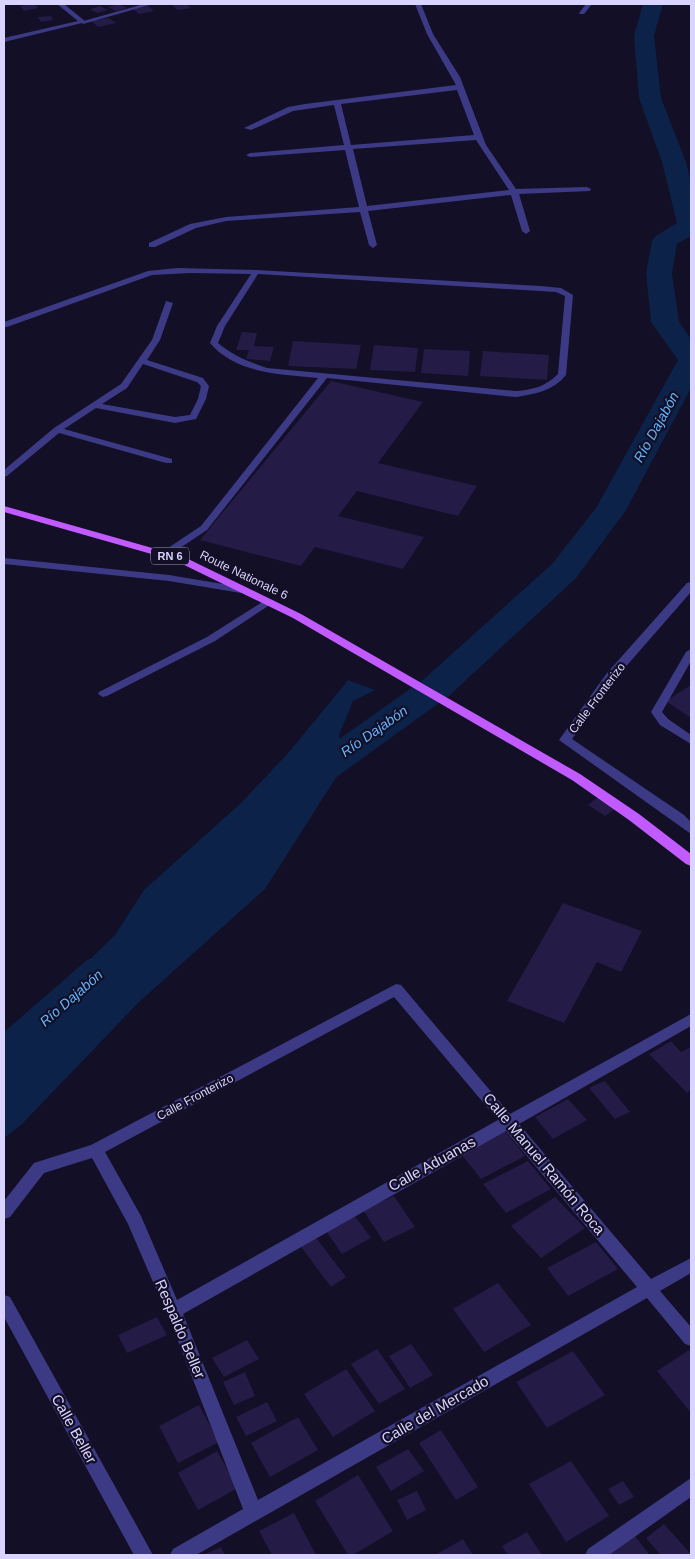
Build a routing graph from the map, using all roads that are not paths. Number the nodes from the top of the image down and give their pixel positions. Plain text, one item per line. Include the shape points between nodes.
1 (60, 4) edge
2 (150, 4) edge
3 (418, 4) edge
4 (590, 4) edge
5 (582, 13) dead end
6 (83, 22) junction
7 (4, 40) edge
8 (460, 87) junction
9 (337, 103) junction
10 (248, 128) dead end
11 (479, 137) junction
12 (348, 148) junction
13 (250, 155) dead end
14 (587, 189) dead end
15 (514, 192) junction
16 (365, 209) junction
17 (526, 231) dead end
18 (152, 245) dead end
19 (373, 245) dead end
20 (256, 272) junction
21 (169, 303) dead end
22 (4, 325) edge
23 (142, 361) junction
24 (325, 375) junction
25 (97, 406) junction
26 (57, 430) junction
27 (169, 461) dead end
28 (4, 474) edge
29 (4, 509) edge
30 (164, 554) junction
31 (4, 561) edge
32 (691, 585) edge
33 (241, 590) junction
34 (267, 602) junction
35 (691, 652) edge
36 (103, 694) dead end
37 (691, 740) edge
38 (691, 829) edge
39 (691, 861) edge
40 (396, 989) joint
41 (691, 1019) edge
42 (508, 1121) junction
43 (96, 1150) junction
44 (4, 1212) edge
45 (691, 1265) edge
46 (649, 1288) junction
47 (4, 1302) edge
48 (173, 1310) junction
49 (691, 1339) edge
50 (691, 1487) edge
51 (254, 1513) junction
52 (144, 1555) edge
53 (180, 1555) edge
54 (594, 1555) edge

1 - 6 street
2 - 6 lane
3 - 8 street via 430,34
4 - 5 street
6 - 7 street
8 - 9 street
8 - 11 street
9 - 10 street via 291,109
9 - 12 street
11 - 12 street
11 - 15 street
12 - 13 street
12 - 16 street
14 - 15 street
15 - 16 street
15 - 17 street
16 - 18 street via 220,220 192,226
16 - 19 street
20 - 22 lane via 176,270 152,273
20 - 24 lane via 221,326 214,343 225,354 244,364 266,370
20 - 24 lane via 549,288 568,295 562,376 540,392 516,394
21 - 23 lane via 156,340
23 - 25 lane via 124,386
23 - 25 lane via 200,380 205,386 193,417 175,420
24 - 30 lane via 204,528
25 - 26 lane
26 - 27 lane
26 - 28 lane
29 - 30 main road, Route Nationale 6 / RN 6
30 - 33 main road, Route Nationale 6 / RN 6
31 - 33 lane via 169,578
32 - 38 street, Calle Fronterizo via 612,676 566,740
33 - 34 main road, Route Nationale 6 / RN 6
34 - 36 lane via 211,639
34 - 39 main road, Route Nationale 6 / RN 6 via 326,632 576,777 634,816
35 - 37 lane via 656,712 664,722
40 - 42 street, Calle Manuel Ramón Roca
40 - 43 street, Calle Fronterizo
41 - 42 street, Calle Aduanas
42 - 46 street, Calle Manuel Ramón Roca
42 - 48 street, Calle Aduanas
43 - 44 street, Calle Fronterizo via 39,1168
43 - 48 street, Respaldo Beller via 135,1221
45 - 46 street, Calle del Mercado
46 - 49 street, Calle Manuel Ramón Roca
46 - 51 street, Calle del Mercado
47 - 52 street, Calle Beller
48 - 51 street, Respaldo Beller
50 - 54 street
51 - 53 street, Calle del Mercado

